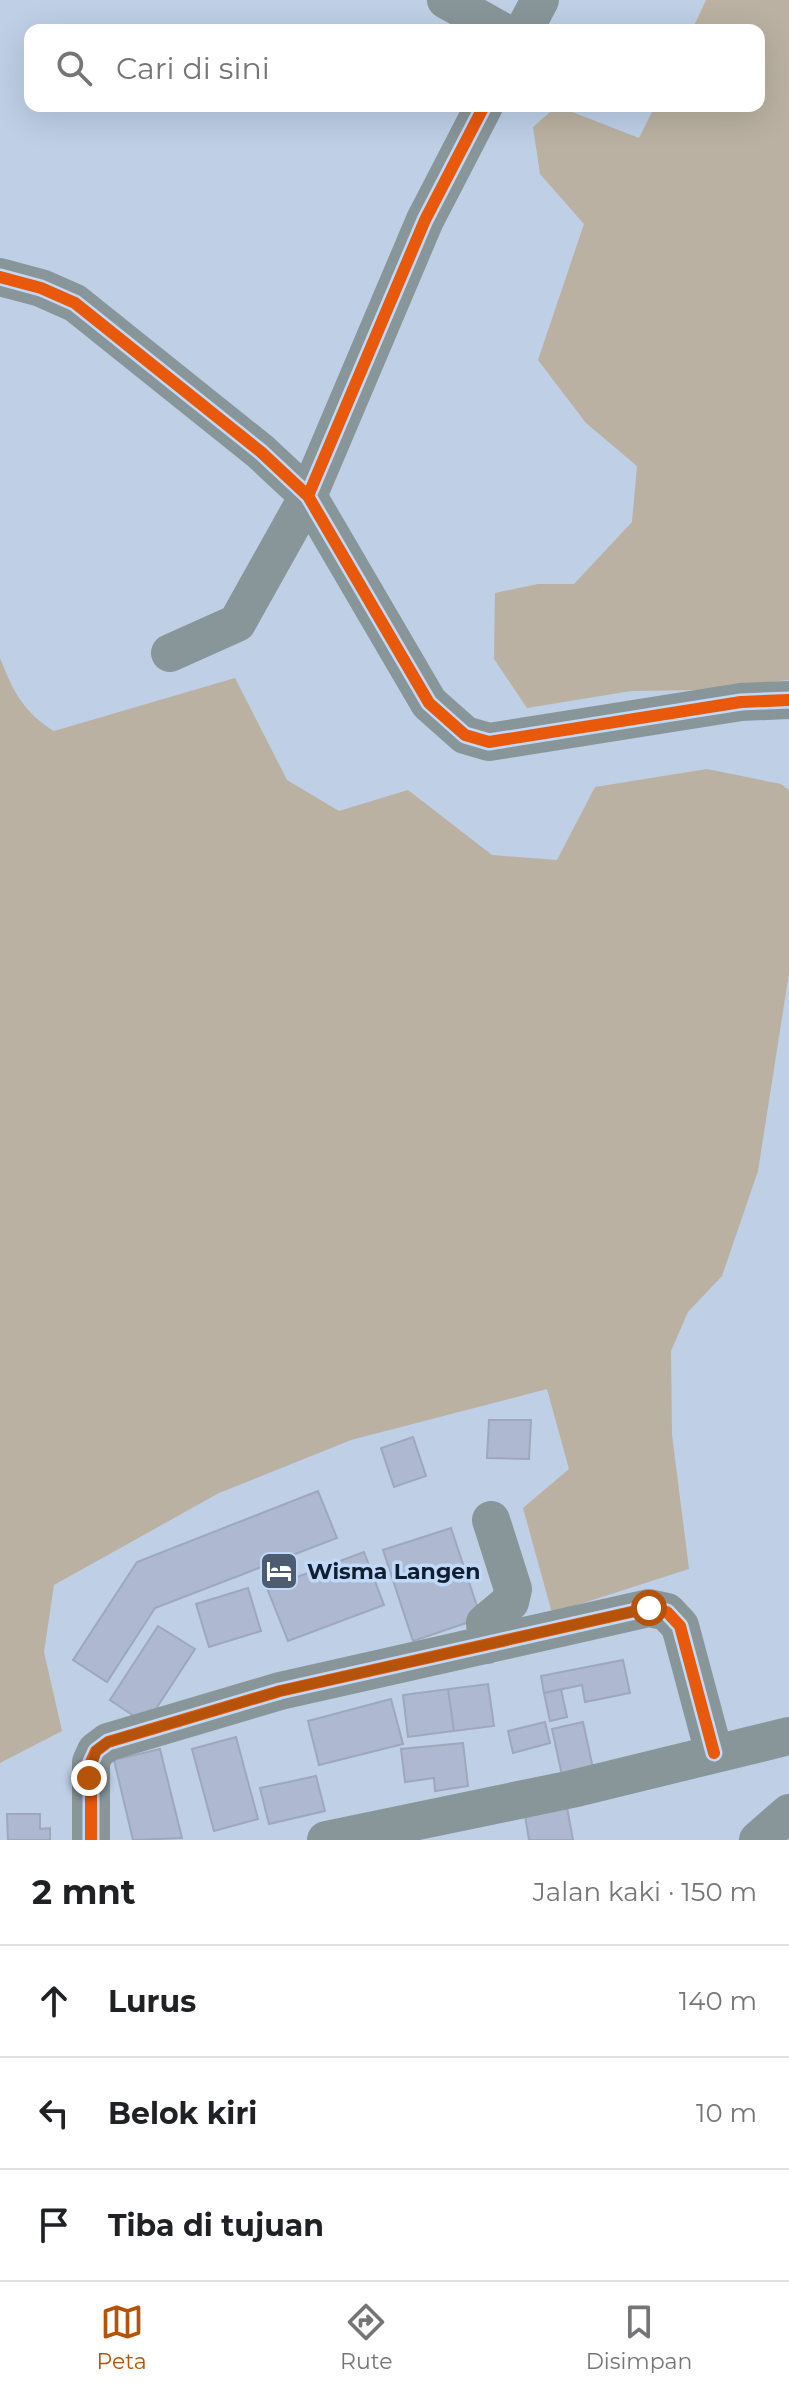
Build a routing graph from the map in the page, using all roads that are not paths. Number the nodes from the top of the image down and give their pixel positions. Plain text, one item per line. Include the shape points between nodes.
1 (446, 0) edge
2 (540, 0) edge
3 (489, 24) edge
4 (527, 24) edge
5 (481, 112) edge
6 (0, 277) edge
7 (308, 496) junction
8 (170, 653) dead end
9 (789, 700) edge
10 (491, 1520) dead end
11 (487, 1645) junction
12 (789, 1736) edge
13 (714, 1753) junction
14 (789, 1813) edge
15 (91, 1840) edge
16 (326, 1840) edge
17 (758, 1840) edge

1 - 3 street
2 - 4 street
5 - 7 street via 425,220
6 - 7 street via 75,303
7 - 8 street via 237,623
7 - 9 street via 429,703 465,735 489,742 741,702
10 - 11 street via 513,1589 510,1602 485,1623
11 - 13 street via 649,1608 667,1612 680,1626
11 - 15 street via 280,1691 108,1742 91,1762
12 - 13 street
13 - 16 street via 572,1789
14 - 17 street

